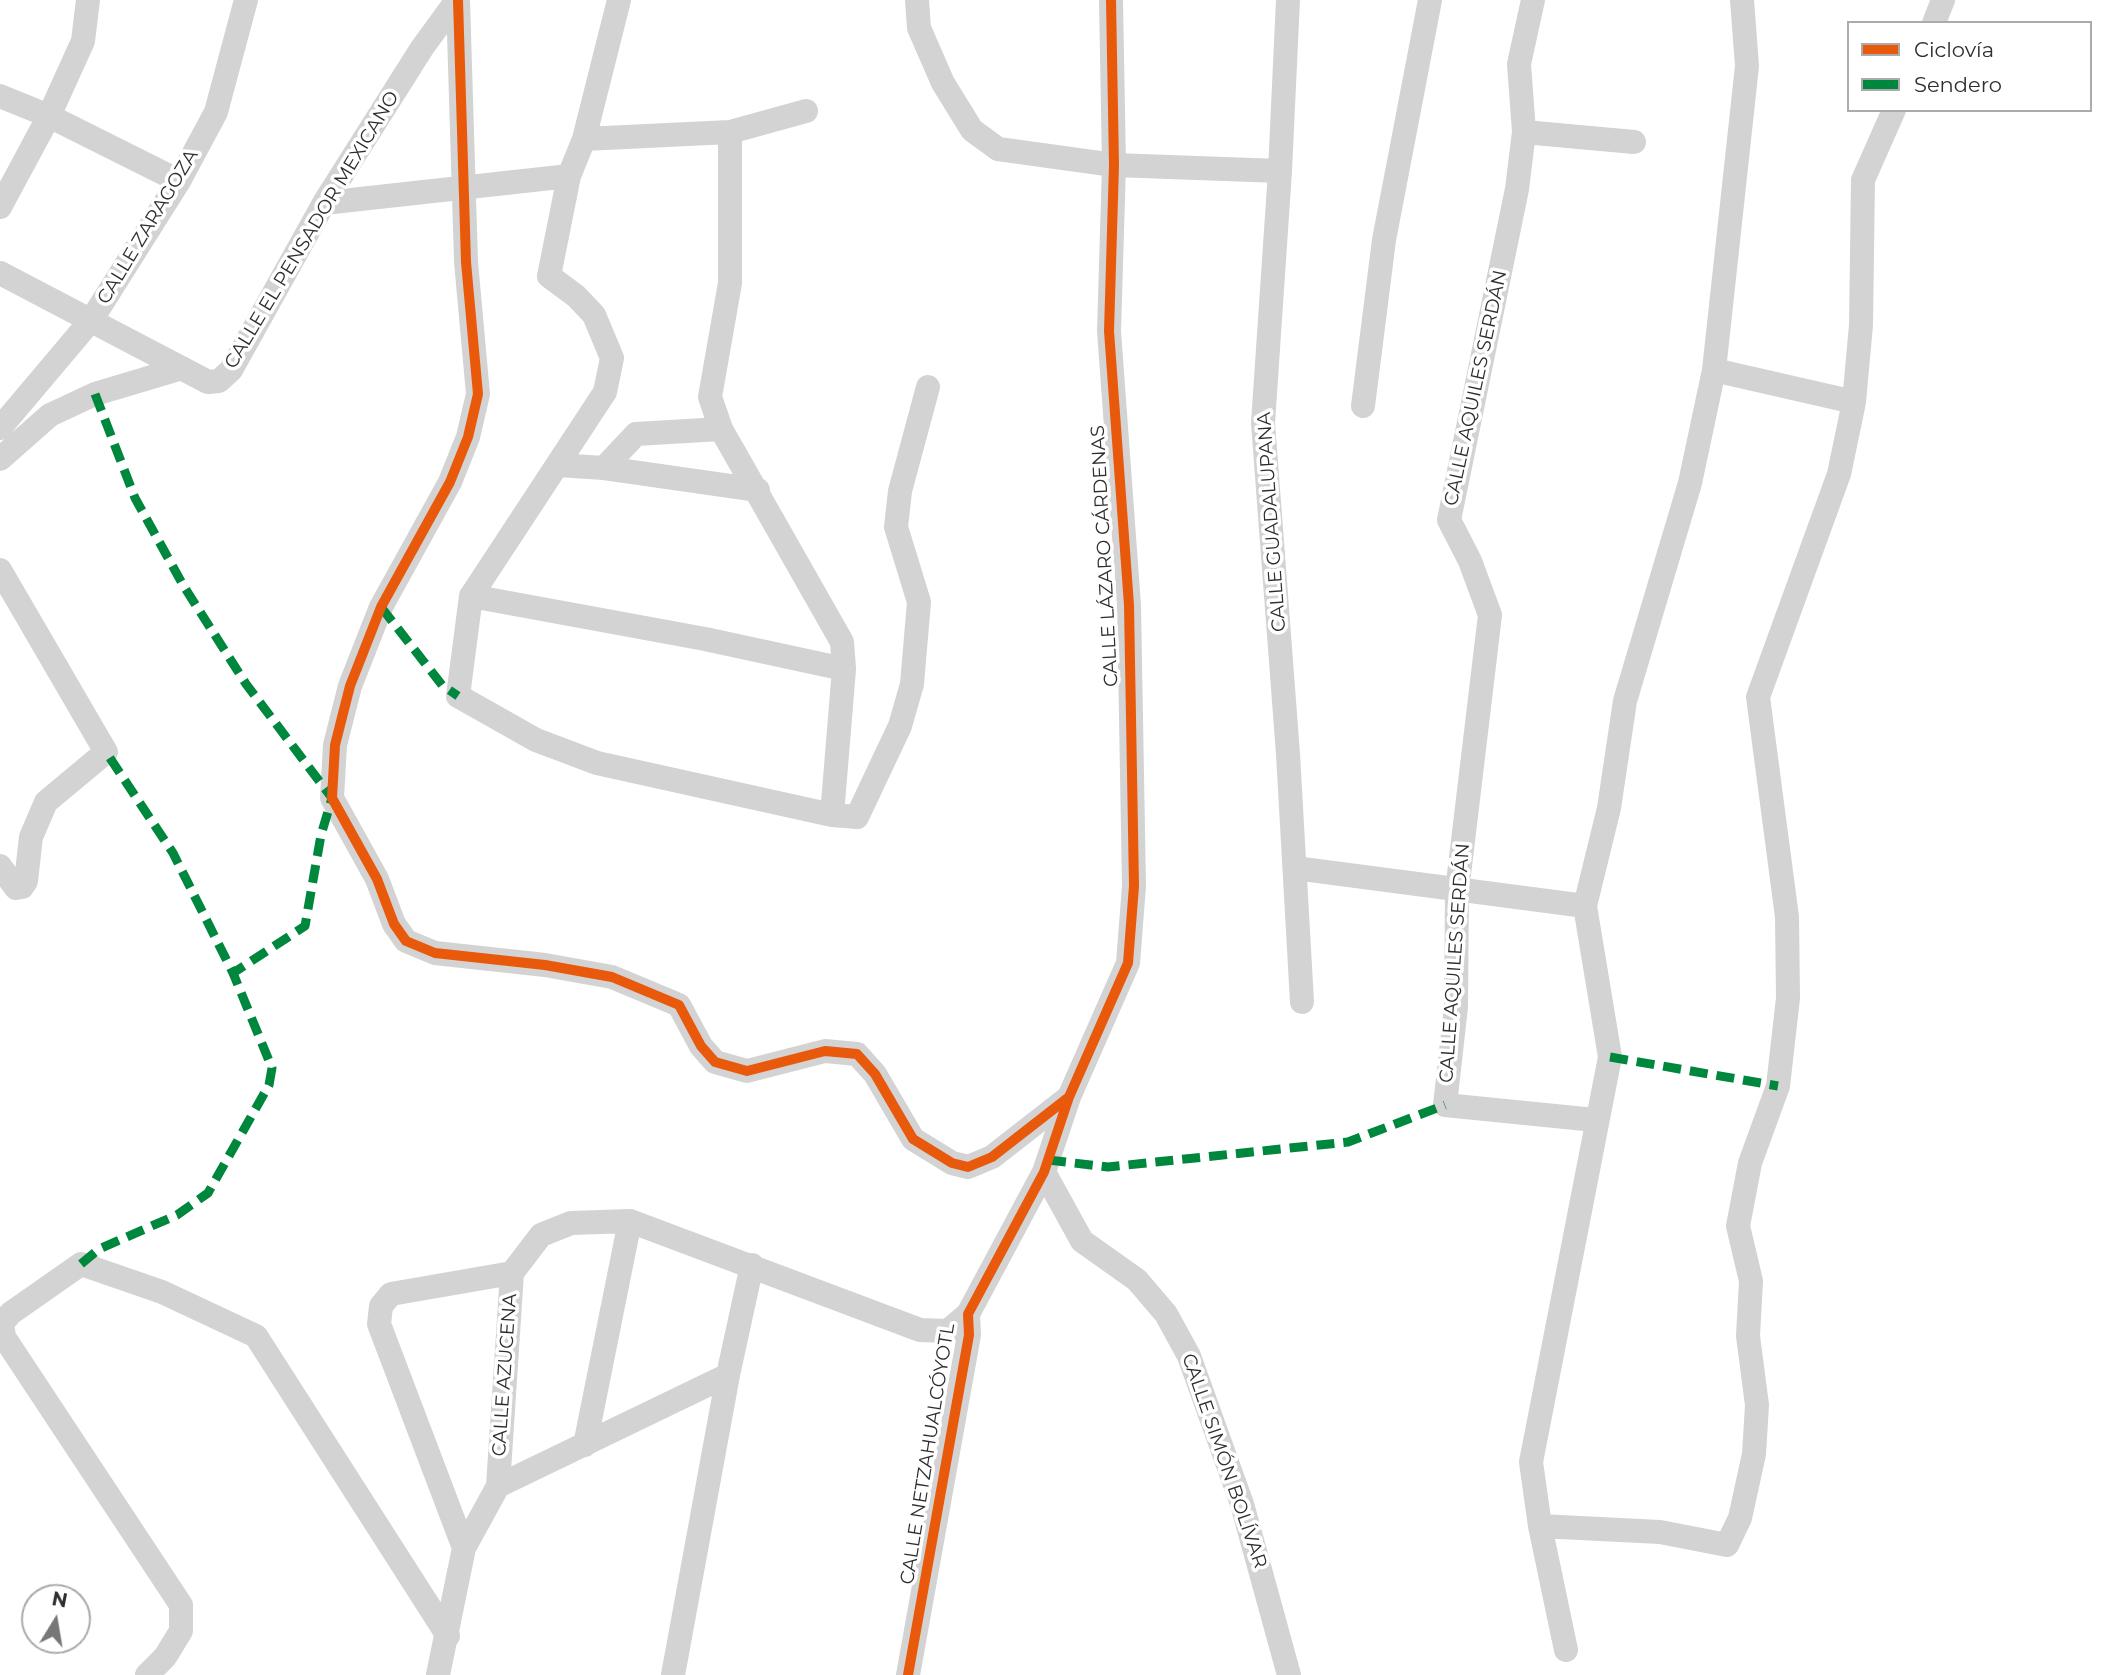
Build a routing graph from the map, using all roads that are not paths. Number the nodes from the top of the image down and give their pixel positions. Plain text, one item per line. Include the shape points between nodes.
1 (88, 0) edge
2 (246, 0) edge
3 (458, 0) edge
4 (619, 0) edge
5 (917, 0) edge
6 (1111, 0) edge
7 (1288, 0) edge
8 (1430, 0) edge
9 (1533, 0) edge
10 (1742, 0) edge
11 (1943, 0) edge
12 (1935, 21) edge
13 (0, 96) edge
14 (806, 111) dead end
15 (1893, 112) edge
16 (49, 116) junction
17 (730, 132) junction
18 (1524, 132) junction
19 (584, 139) junction
20 (1634, 142) dead end
21 (1114, 165) junction
22 (1280, 171) junction
23 (569, 176) junction
24 (179, 181) junction
25 (465, 186) junction
26 (324, 203) junction
27 (0, 207) edge
28 (0, 273) edge
29 (92, 319) junction
30 (182, 369) junction
31 (1714, 370) junction
32 (928, 387) dead end
33 (1854, 402) junction
34 (1363, 406) dead end
35 (0, 428) edge
36 (721, 429) junction
37 (0, 459) edge
38 (557, 465) junction
39 (604, 468) junction
40 (758, 490) junction
41 (0, 570) edge
42 (471, 596) junction
43 (844, 669) junction
44 (832, 815) junction
45 (0, 866) edge
46 (1295, 868) junction
47 (1457, 891) junction
48 (1585, 906) junction
49 (1302, 1002) dead end
50 (1069, 1097) junction
51 (1595, 1120) junction
52 (1044, 1172) junction
53 (630, 1221) junction
54 (752, 1265) junction
55 (512, 1273) junction
56 (968, 1314) junction
57 (728, 1375) junction
58 (586, 1445) junction
59 (498, 1486) junction
60 (1540, 1526) junction
61 (464, 1548) junction
62 (449, 1636) junction
63 (1566, 1650) dead end
64 (147, 1675) edge
65 (438, 1675) edge
66 (673, 1675) edge
67 (908, 1675) edge
68 (1289, 1675) edge

1 - 16 street via 83,41
2 - 24 street, CALLE ZARAGOZA via 216,112
3 - 25 street
3 - 26 street, CALLE EL PENSADOR MEXICANO via 422,48
4 - 19 street
5 - 21 street via 919,28 943,83 972,130 998,149
6 - 21 street, CALLE LÁZARO CÁRDENAS
7 - 22 street, CALLE GUADALUPANA
8 - 34 street via 1384,240
9 - 18 street, CALLE AQUILES SERDÁN via 1519,64
10 - 31 street via 1747,66
11 - 12 street
13 - 16 street
14 - 17 street
15 - 33 street via 1863,180 1861,325
16 - 24 street
16 - 27 street
17 - 19 street
17 - 36 street via 730,283 710,397
18 - 20 street
18 - 47 street, CALLE AQUILES SERDÁN via 1517,189 1448,520 1471,561 1490,615
19 - 23 street
21 - 22 street
21 - 50 street, CALLE LÁZARO CÁRDENAS via 1109,331 1129,605 1134,886 1129,963
22 - 46 street, CALLE GUADALUPANA via 1263,423
23 - 25 street
23 - 38 street via 549,276 593,315 612,358 605,392
24 - 29 street, CALLE ZARAGOZA
25 - 26 street
25 - 50 street via 466,262 478,394 468,437 450,482 381,607 350,686 335,745 332,798 377,879 394,925 406,941 435,953 545,964 612,977 679,1005 715,1062 747,1071 825,1051 857,1054 875,1074 913,1139 952,1163 968,1167 992,1157
26 - 30 street, CALLE EL PENSADOR MEXICANO via 231,370 219,381 208,382
28 - 29 street
29 - 30 street
29 - 35 street, CALLE ZARAGOZA
30 - 37 street via 95,394 50,415
31 - 33 street
31 - 48 street via 1690,483 1625,701 1609,808
32 - 44 street via 895,527 919,601 912,684 900,726 857,817
33 - 60 street via 1839,474 1758,696 1787,917 1788,998 1778,1086 1750,1163 1738,1226 1751,1281 1748,1336 1757,1405 1754,1454 1740,1518 1727,1545 1660,1531
36 - 39 street via 636,434
36 - 40 street
38 - 39 street
38 - 42 street
39 - 40 street
40 - 43 street via 842,642
41 - 45 street via 107,752 46,802 31,837 22,887 16,888
42 - 43 street
42 - 44 street via 458,696 536,740 597,763
43 - 44 street
46 - 47 street
46 - 49 street, CALLE GUADALUPANA
47 - 48 street
47 - 51 street, CALLE AQUILES SERDÁN via 1456,1007 1445,1105
48 - 51 street via 1609,1056
50 - 52 street, CALLE LÁZARO CÁRDENAS
51 - 60 street via 1576,1242 1531,1462
52 - 56 street, CALLE NETZAHUALCÓYOTL
52 - 68 street, CALLE SIMÓN BOLÍVAR via 1082,1241 1137,1280 1166,1314 1189,1356 1241,1504
53 - 54 street, CALLE AZUCENA
53 - 55 street, CALLE AZUCENA via 571,1223 541,1236
53 - 58 street
54 - 56 street, CALLE AZUCENA via 920,1330 948,1331
54 - 57 street
55 - 59 street, CALLE AZUCENA
55 - 61 street via 391,1294 381,1306 379,1324
56 - 67 street, CALLE NETZAHUALCÓYOTL via 969,1335
57 - 58 street
57 - 66 street
58 - 59 street
59 - 61 street, CALLE AZUCENA
60 - 63 street
61 - 62 street, CALLE AZUCENA
62 - 64 street via 256,1336 162,1292 81,1264 11,1313 2,1323 4,1337 181,1605 181,1631
62 - 65 street, CALLE AZUCENA

